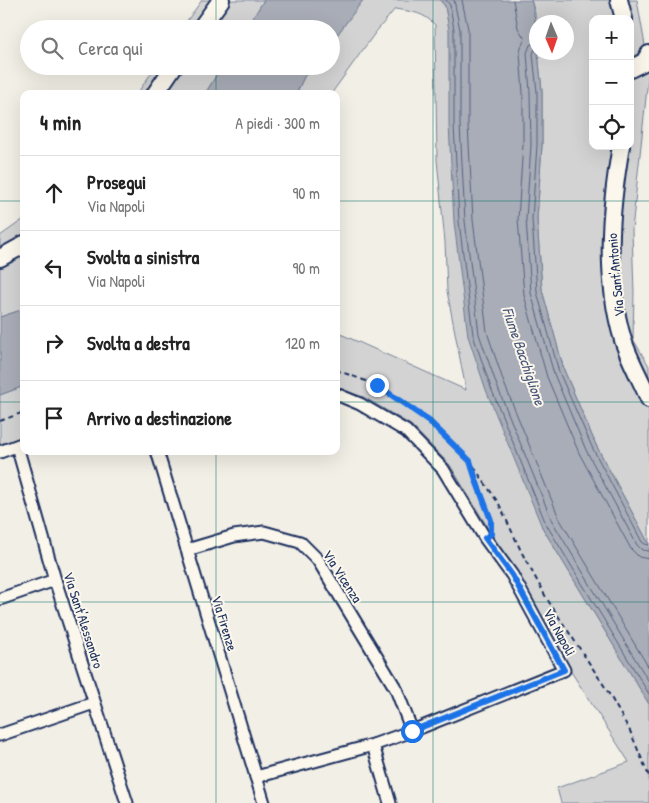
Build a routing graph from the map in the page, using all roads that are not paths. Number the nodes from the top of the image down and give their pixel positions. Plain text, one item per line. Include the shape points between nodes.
1 (221, 0) edge
2 (619, 0) edge
3 (623, 15) edge
4 (207, 20) edge
5 (649, 54) edge
6 (634, 67) edge
7 (168, 75) edge
8 (158, 90) edge
9 (621, 150) edge
10 (20, 247) edge
11 (0, 258) edge
12 (340, 396) edge
13 (649, 399) edge
14 (20, 444) edge
15 (0, 452) edge
16 (23, 455) edge
17 (158, 455) edge
18 (187, 550) junction
19 (55, 580) junction
20 (0, 599) edge
21 (94, 703) junction
22 (412, 731) junction
23 (0, 735) edge
24 (373, 745) junction
25 (256, 778) junction
26 (127, 803) edge
27 (264, 803) edge
28 (390, 803) edge

1 - 4 street
2 - 3 street
5 - 6 street via 644,62
7 - 8 street
9 - 13 street, Via Sant'Antonio via 611,227 612,276 624,341
10 - 11 street
12 - 22 street, Via Napoli via 406,431 443,469 512,575 564,670
14 - 15 street
16 - 19 street, Via Sant'Alessandro
17 - 18 street, Via Firenze
18 - 22 street, Via Vicenza via 234,536 264,532 300,542 318,560 396,689
18 - 25 street, Via Firenze
19 - 20 street
19 - 21 street, Via Sant'Alessandro
21 - 23 street
21 - 26 street, Via Sant'Alessandro
22 - 24 street, Via Napoli
24 - 25 street, Via Napoli
24 - 28 street
25 - 27 street, Via Firenze

